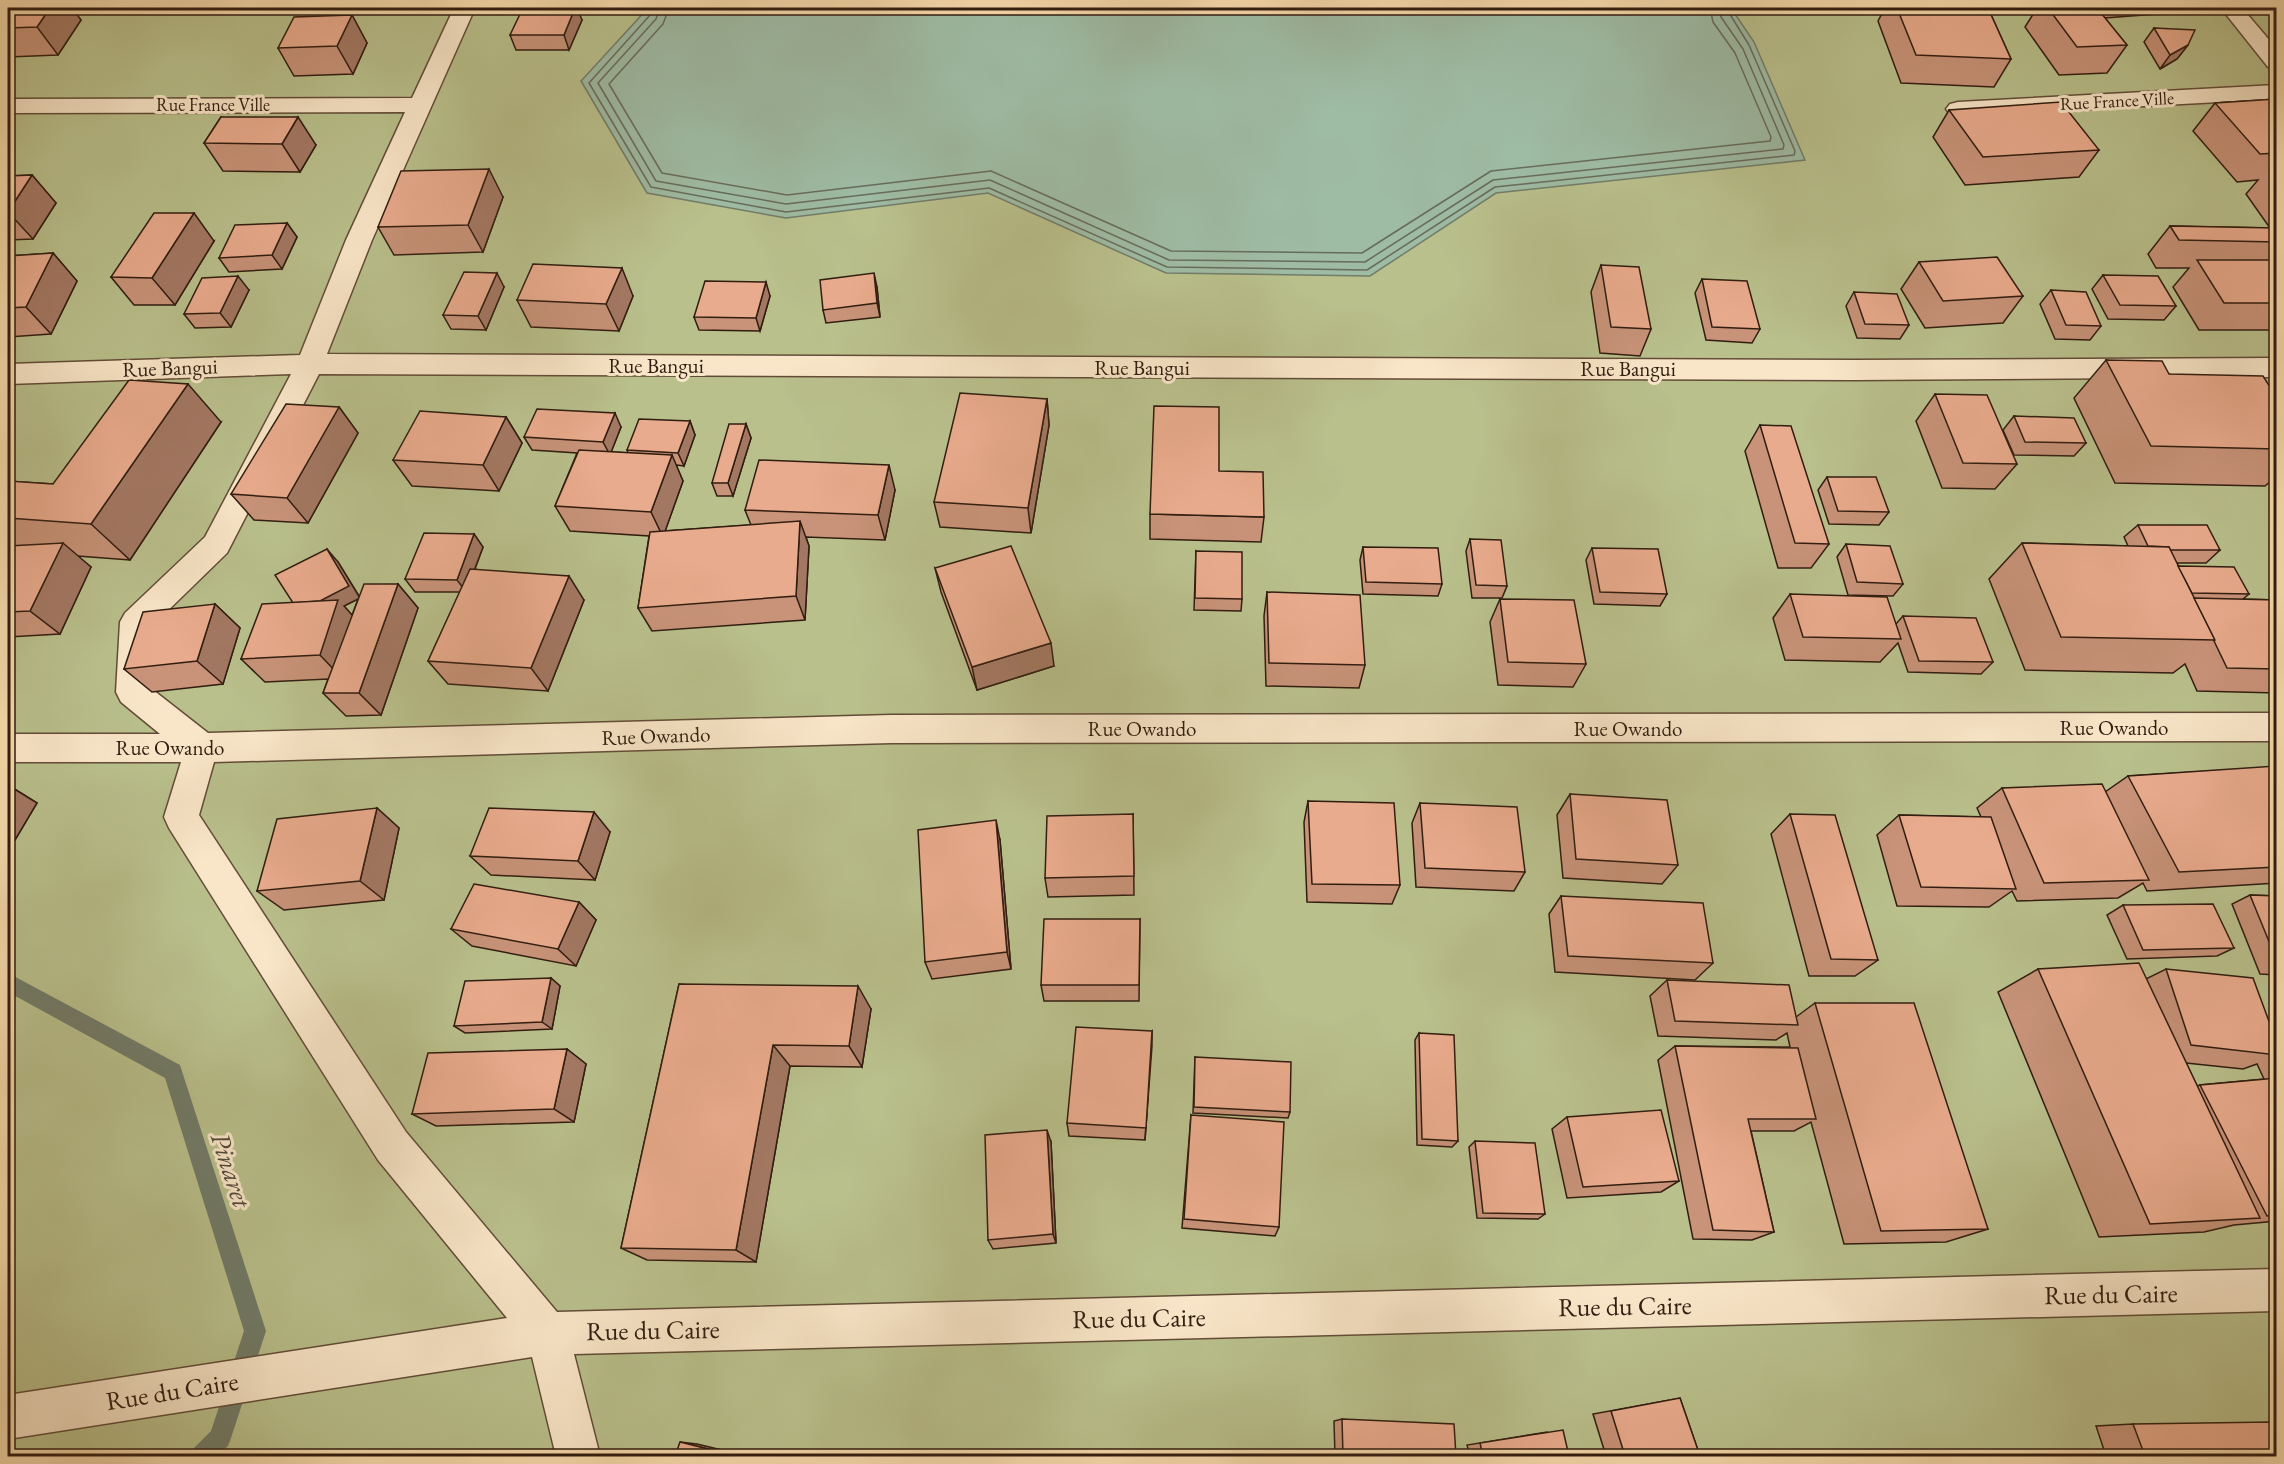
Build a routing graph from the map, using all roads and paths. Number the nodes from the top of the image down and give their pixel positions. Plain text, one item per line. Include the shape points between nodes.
1 (464, 8) edge
2 (2231, 8) edge
3 (2277, 62) edge
4 (2277, 93) edge
5 (419, 105) junction
6 (8, 106) edge
7 (1958, 109) edge
8 (310, 364) junction
9 (2277, 367) edge
10 (8, 374) edge
11 (2277, 727) edge
12 (8, 748) edge
13 (202, 748) junction
14 (2277, 1290) edge
15 (547, 1333) junction
16 (8, 1417) edge
17 (578, 1456) edge

1 - 5 street
2 - 3 street
4 - 7 street, Rue France Ville
5 - 6 street, Rue France Ville
5 - 8 street
8 - 9 street, Rue Bangui via 1855,370
8 - 10 street, Rue Bangui
8 - 13 street via 216,545 136,622 132,692
11 - 13 street, Rue Owando via 891,729
12 - 13 street, Rue Owando
13 - 15 street via 182,817 392,1146
14 - 15 street, Rue du Caire
15 - 16 street, Rue du Caire
15 - 17 street

